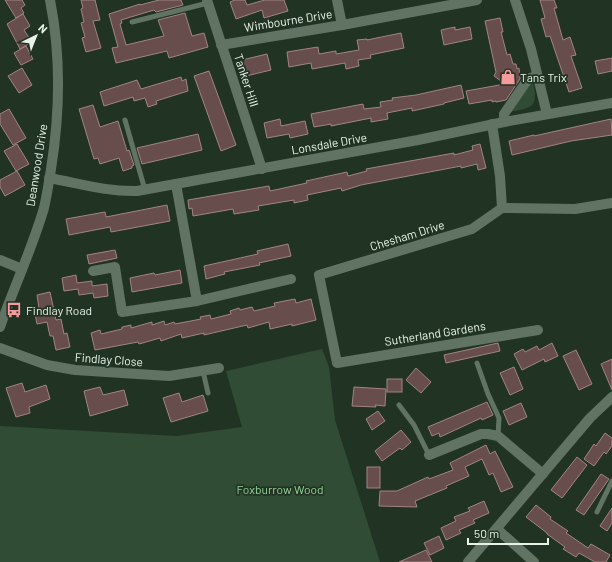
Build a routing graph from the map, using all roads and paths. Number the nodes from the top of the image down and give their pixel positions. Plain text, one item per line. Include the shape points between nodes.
1 (50, 0) edge
2 (337, 0) edge
3 (477, 0) edge
4 (515, 0) edge
5 (208, 1) edge
6 (132, 22) dead end
7 (342, 25) junction
8 (221, 45) junction
9 (537, 76) junction
10 (612, 103) edge
11 (547, 114) junction
12 (125, 120) dead end
13 (504, 122) junction
14 (492, 124) junction
15 (262, 169) junction
16 (49, 178) junction
17 (176, 184) junction
18 (145, 190) junction
19 (612, 203) edge
20 (502, 208) junction
21 (0, 260) edge
22 (22, 268) junction
23 (93, 271) dead end
24 (290, 279) dead end
25 (197, 301) junction
26 (0, 328) edge
27 (538, 330) dead end
28 (0, 348) edge
29 (337, 363) joint
30 (478, 363) dead end
31 (219, 368) dead end
32 (203, 371) junction
33 (208, 393) dead end
34 (610, 402) edge
35 (399, 405) dead end
36 (498, 436) junction
37 (429, 455) joint
38 (543, 474) junction
39 (612, 481) edge
40 (597, 512) dead end
41 (497, 528) junction
42 (468, 562) edge
43 (534, 562) edge

1 - 16 street, Deanwood Drive via 58,80 57,124
2 - 7 street
3 - 7 street, Wimbourne Drive
4 - 9 street
5 - 6 lane
5 - 8 street, Tanker Hill
7 - 8 street, Wimbourne Drive
8 - 15 street, Tanker Hill
9 - 11 street
9 - 13 street via 529,78 526,82 504,114
10 - 11 street, Lonsdale Drive
11 - 13 street, Lonsdale Drive
12 - 18 lane
13 - 14 street, Lonsdale Drive
14 - 15 street, Lonsdale Drive
14 - 20 street
15 - 17 street, Lonsdale Drive
16 - 18 street, Lonsdale Drive via 110,190
16 - 22 street, Deanwood Drive via 44,206
17 - 18 street, Lonsdale Drive
17 - 25 street
19 - 20 street via 575,209
20 - 29 street, Chesham Drive via 472,229 319,275
21 - 22 street
22 - 26 street, Deanwood Drive
23 - 25 street via 115,267 122,312
24 - 25 street
27 - 29 street, Sutherland Gardens
28 - 32 street, Findlay Close via 47,365 75,370 169,376
30 - 36 lane via 499,418
31 - 32 street, Findlay Close
32 - 33 lane
34 - 38 street via 590,418
35 - 37 lane via 414,426
36 - 37 street via 481,434
36 - 38 street
38 - 41 street
39 - 40 lane
41 - 42 street
41 - 43 street

